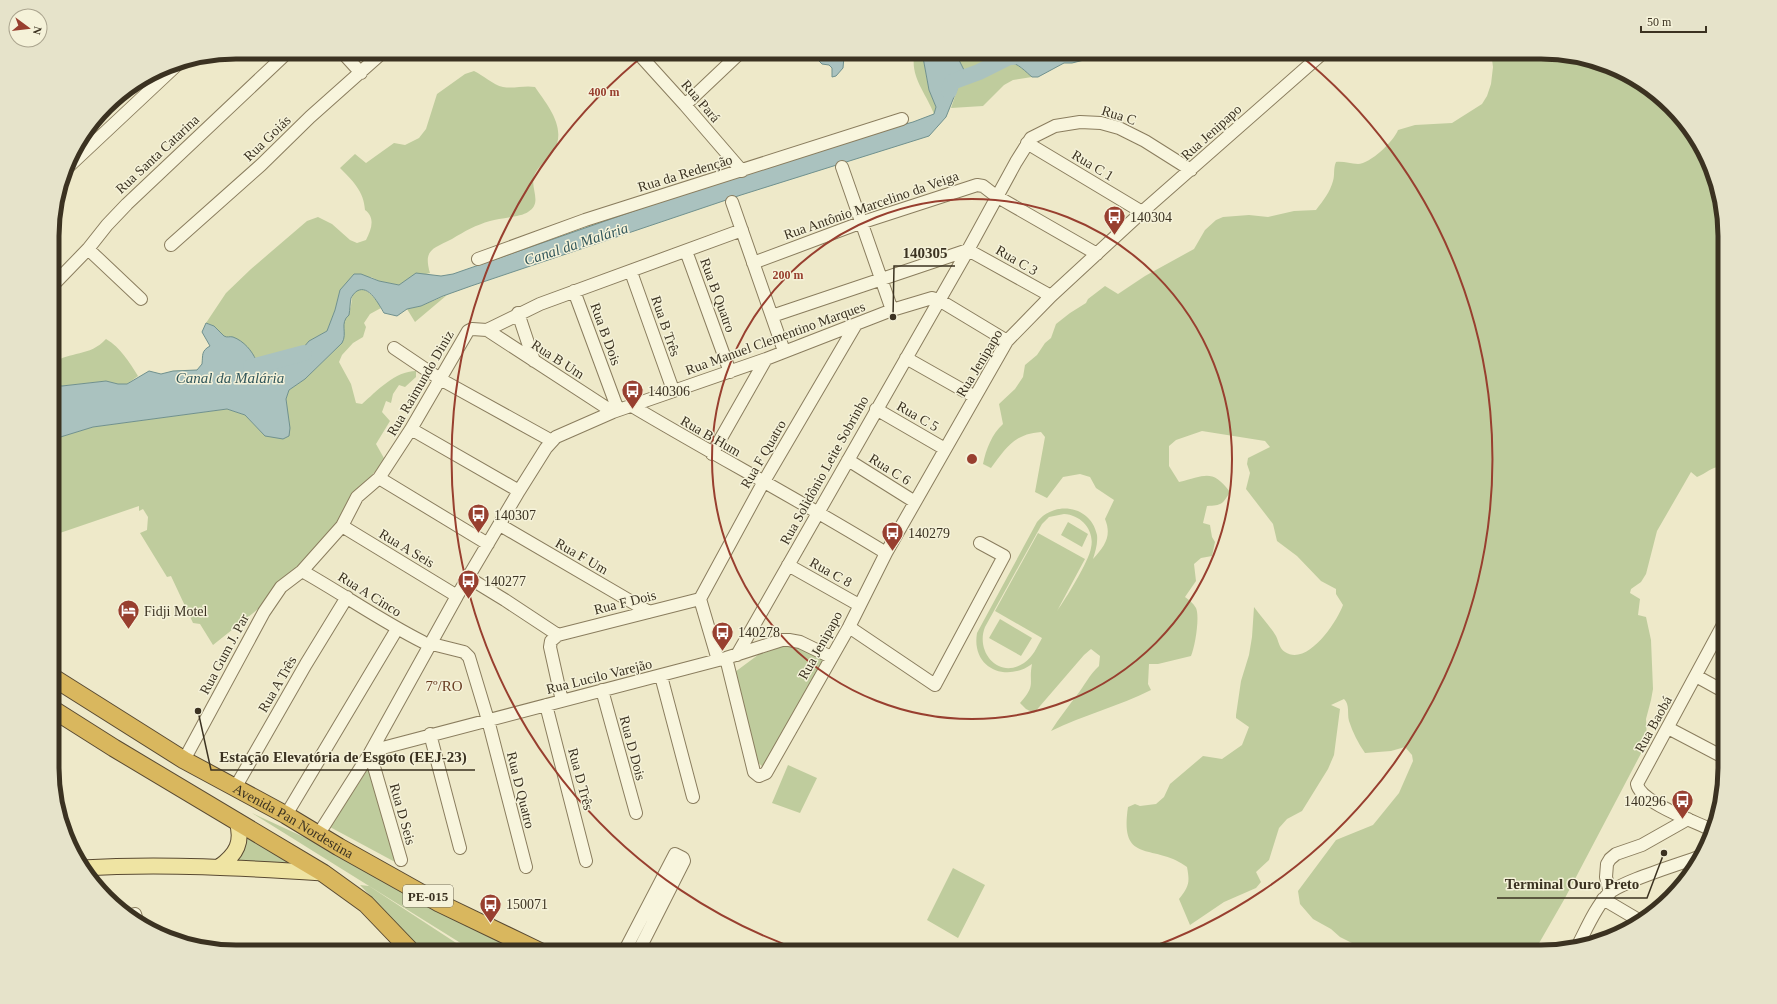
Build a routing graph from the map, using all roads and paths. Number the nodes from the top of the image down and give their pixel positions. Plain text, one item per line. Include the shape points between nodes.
1 (281, 59) edge
2 (348, 59) edge
3 (376, 59) edge
4 (643, 59) edge
5 (734, 59) edge
6 (1316, 59) edge
7 (170, 71) edge
8 (361, 73) junction
9 (685, 105) junction
10 (902, 119) dead end
11 (1029, 140) junction
12 (76, 159) edge
13 (842, 167) dead end
14 (1191, 170) junction
15 (742, 171) junction
16 (996, 196) junction
17 (732, 202) dead end
18 (1142, 212) junction
19 (860, 223) junction
20 (742, 230) junction
21 (171, 245) dead end
22 (88, 249) junction
23 (968, 250) junction
24 (686, 251) junction
25 (1097, 254) junction
26 (478, 259) dead end
27 (753, 263) junction
28 (631, 272) junction
29 (59, 279) edge
30 (881, 279) junction
31 (574, 291) junction
32 (1051, 296) junction
33 (141, 299) dead end
34 (939, 300) junction
35 (892, 310) junction
36 (518, 313) junction
37 (772, 316) junction
38 (855, 326) junction
39 (487, 330) junction
40 (1007, 341) junction
41 (394, 348) dead end
42 (784, 351) junction
43 (906, 358) junction
44 (766, 359) junction
45 (534, 361) junction
46 (730, 372) junction
47 (440, 379) junction
48 (673, 390) junction
49 (975, 397) junction
50 (632, 406) junction
51 (876, 409) junction
52 (616, 411) junction
53 (411, 429) junction
54 (552, 441) junction
55 (946, 449) junction
56 (712, 454) junction
57 (848, 460) junction
58 (379, 478) junction
59 (764, 483) junction
60 (519, 491) junction
61 (915, 502) junction
62 (818, 512) junction
63 (500, 525) junction
64 (342, 526) junction
65 (980, 543) dead end
66 (488, 544) junction
67 (886, 553) junction
68 (788, 565) junction
69 (302, 571) junction
70 (469, 578) junction
71 (457, 596) junction
72 (347, 597) junction
73 (700, 599) junction
74 (859, 604) junction
75 (649, 612) junction
76 (849, 627) junction
77 (397, 629) junction
78 (1718, 634) edge
79 (558, 635) junction
80 (427, 643) junction
81 (831, 657) junction
82 (727, 658) junction
83 (661, 676) junction
84 (1696, 676) junction
85 (59, 681) edge
86 (1718, 688) edge
87 (602, 690) junction
88 (562, 701) junction
89 (546, 705) junction
90 (59, 713) edge
91 (488, 720) junction
92 (1668, 728) junction
93 (430, 734) junction
94 (370, 752) junction
95 (1718, 754) edge
96 (184, 760) junction
97 (235, 788) junction
98 (693, 797) dead end
99 (636, 813) dead end
100 (286, 815) junction
101 (1688, 819) junction
102 (237, 820) junction
103 (1708, 827) edge
104 (318, 835) junction
105 (460, 848) dead end
106 (1692, 859) edge
107 (401, 860) dead end
108 (586, 861) dead end
109 (219, 867) junction
110 (526, 867) dead end
111 (90, 868) edge
112 (323, 873) junction
113 (1607, 896) junction
114 (1635, 917) edge
115 (1581, 941) edge
116 (405, 945) edge
117 (527, 945) edge
118 (628, 945) edge
119 (642, 945) edge

1 - 22 street, Rua Santa Catarina via 126,204
2 - 8 street
3 - 8 street, Rua Goiás
4 - 9 street, Rua Pará
5 - 9 street
6 - 14 street, Rua Jenipapo
7 - 12 street
8 - 21 street, Rua Goiás
9 - 15 street, Rua Pará
10 - 15 street, Rua da Redenção
11 - 14 street, Rua C via 1055,126 1080,122 1101,123 1119,128 1145,141
11 - 16 street, Rua Solidônio Leite Sobrinho
11 - 18 street, Rua C 1
13 - 19 street
14 - 18 street, Rua Jenipapo
15 - 26 street, Rua da Redenção via 585,220
16 - 19 street, Rua Antônio Marcelino da Veiga via 983,186 971,186
16 - 23 street, Rua Solidônio Leite Sobrinho
16 - 25 street, Rua Antônio Marcelino da Veiga
17 - 20 street
18 - 25 street, Rua Jenipapo
19 - 27 street, Rua Antônio Marcelino da Veiga
19 - 30 street
20 - 24 street, Rua Raimundo Diniz
20 - 27 street
22 - 29 street, Rua Santa Catarina
22 - 33 street
23 - 30 street
23 - 32 street, Rua C 3
23 - 34 street, Rua Solidônio Leite Sobrinho
24 - 28 street, Rua Raimundo Diniz
24 - 46 street, Rua B Quatro
25 - 32 street, Rua Jenipapo
27 - 37 street
28 - 31 street, Rua Raimundo Diniz
28 - 48 street, Rua B Três
30 - 35 street
30 - 37 street
31 - 36 street, Rua Raimundo Diniz
31 - 52 street, Rua B Dois
32 - 40 street, Rua Jenipapo
34 - 35 street, Rua Manuel Clementino Marques via 932,298
34 - 40 street
34 - 43 street, Rua Solidônio Leite Sobrinho
35 - 38 street, Rua Manuel Clementino Marques
36 - 39 street, Rua Raimundo Diniz
36 - 45 street
37 - 42 street
38 - 42 street, Rua Manuel Clementino Marques
38 - 59 street, Rua F Quatro
39 - 45 street, Rua B Um
39 - 47 street, Rua Raimundo Diniz via 468,331
40 - 49 street, Rua Jenipapo
41 - 47 street
42 - 44 street, Rua Manuel Clementino Marques
43 - 49 street
43 - 51 street, Rua Solidônio Leite Sobrinho
44 - 46 street, Rua Manuel Clementino Marques
44 - 56 street
45 - 52 street, Rua B Um
46 - 48 street, Rua Manuel Clementino Marques
47 - 53 street, Rua Raimundo Diniz
47 - 54 street
48 - 50 street, Rua Manuel Clementino Marques
49 - 55 street, Rua Jenipapo
50 - 52 street, Rua Manuel Clementino Marques
50 - 56 street, Rua B Hum
51 - 55 street, Rua C 5
51 - 57 street, Rua Solidônio Leite Sobrinho
52 - 54 street, Rua Manuel Clementino Marques via 563,433
53 - 58 street, Rua Raimundo Diniz
53 - 60 street
54 - 60 street, Rua Manuel Clementino Marques
55 - 61 street, Rua Jenipapo
56 - 59 street, Rua B Hum
57 - 61 street, Rua C 6
57 - 62 street, Rua Solidônio Leite Sobrinho
58 - 64 street, Rua Raimundo Diniz via 355,500
58 - 66 street
59 - 62 street, Rua B Hum
59 - 73 street, Rua F Quatro
60 - 63 street, Rua Manuel Clementino Marques
61 - 67 street, Rua Jenipapo
62 - 67 street, Rua B Hum
62 - 68 street, Rua Solidônio Leite Sobrinho
63 - 66 street, Rua Manuel Clementino Marques
63 - 75 street, Rua F Um
64 - 69 street, Rua Raimundo Diniz
64 - 71 street, Rua A Seis
65 - 76 street via 1004,556 935,685
66 - 70 street, Rua Manuel Clementino Marques
67 - 74 street, Rua Jenipapo
68 - 74 street, Rua C 8
68 - 82 street, Rua Solidônio Leite Sobrinho
69 - 72 street, Rua A Cinco
69 - 96 street, Rua Gum J. Par via 281,587 264,612
70 - 71 street, Rua Manuel Clementino Marques
70 - 79 street
71 - 80 street, Rua Manuel Clementino Marques
72 - 77 street, Rua A Cinco
72 - 97 street, Rua A Três
73 - 75 street, Rua F Dois
73 - 82 street
74 - 76 street, Rua Jenipapo
75 - 79 street, Rua F Dois
76 - 81 street, Rua Jenipapo
77 - 80 street, Rua A Cinco
77 - 100 street
78 - 84 street, Rua Baobá
79 - 88 street via 551,641 550,647
80 - 91 street, Rua A Cinco via 468,655
80 - 94 street, Rua Manuel Clementino Marques
81 - 82 street, Rua Lucilo Varejão via 800,642 782,640
81 - 82 street, Rua Jenipapo via 766,773 759,776 754,772
82 - 83 street, Rua Lucilo Varejão
83 - 87 street, Rua Lucilo Varejão
83 - 98 street
84 - 86 street
84 - 92 street, Rua Baobá
85 - 96 highway, Avenida Pan Nordestina / PE-015
87 - 88 street, Rua Lucilo Varejão
87 - 99 street, Rua D Dois
88 - 89 street, Rua Lucilo Varejão
89 - 91 street, Rua Lucilo Varejão
89 - 108 street, Rua D Três
90 - 102 highway, Avenida Pan Nordestina
91 - 93 street, Rua Lucilo Varejão
91 - 110 street, Rua D Quatro
92 - 95 street
92 - 101 street, Rua Baobá via 1636,784 1649,800
93 - 94 street, Rua Lucilo Varejão
93 - 105 street
94 - 104 street, Rua Manuel Clementino Marques
94 - 107 street, Rua D Seis
96 - 97 highway, Avenida Pan Nordestina / PE-015
97 - 100 highway, Avenida Pan Nordestina / PE-015
100 - 104 highway, Avenida Pan Nordestina / PE-015
101 - 103 street, Rua Baobá
101 - 113 street via 1642,845 1616,854 1610,859 1607,864
102 - 109 main road via 240,829 239,845 233,856
102 - 112 highway, Avenida Pan Nordestina
104 - 117 highway, Avenida Pan Nordestina / PE-015 via 439,902
106 - 113 street via 1634,881
109 - 111 main road via 131,865
109 - 112 main road
112 - 116 highway, Avenida Pan Nordestina via 366,904
113 - 114 street
113 - 115 street
118 - 119 street via 676,854 684,861

